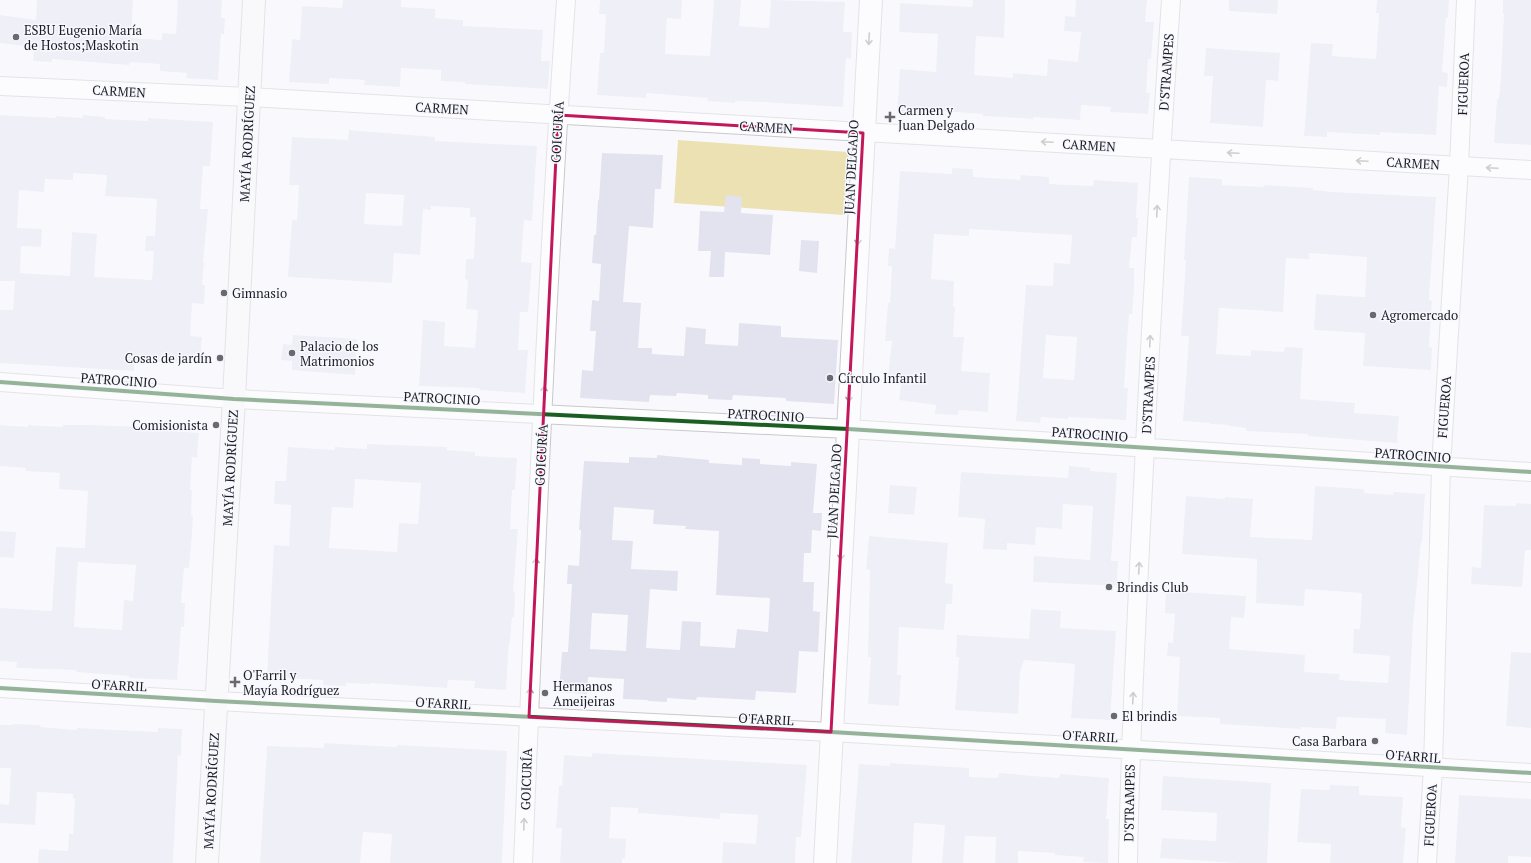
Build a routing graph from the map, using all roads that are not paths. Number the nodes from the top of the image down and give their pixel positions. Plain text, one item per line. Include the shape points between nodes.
1 (254, 0) edge
2 (566, 0) edge
3 (871, 0) edge
4 (1171, 0) edge
5 (1466, 0) edge
6 (0, 86) edge
7 (249, 97) junction
8 (558, 115) junction
9 (863, 133) junction
10 (1160, 148) junction
11 (1459, 166) junction
12 (1531, 170) edge
13 (0, 382) edge
14 (234, 399) junction
15 (543, 413) junction
16 (848, 429) junction
17 (1145, 447) junction
18 (1441, 467) junction
19 (1531, 472) edge
20 (0, 688) edge
21 (216, 701) junction
22 (529, 717) junction
23 (831, 732) junction
24 (1130, 749) junction
25 (1432, 768) junction
26 (1531, 773) edge
27 (207, 863) edge
28 (523, 863) edge
29 (825, 863) edge
30 (1128, 863) edge
31 (1427, 863) edge

1 - 7 main road, MAYÍA RODRÍGUEZ
2 - 8 street, GOICURÍA
3 -> 9 street, JUAN DELGADO
4 - 10 street, D'STRAMPES
5 - 11 street, FIGUEROA
6 - 7 street, CARMEN
7 - 8 street, CARMEN
7 - 14 main road, MAYÍA RODRÍGUEZ
8 - 9 street, CARMEN
15 -> 8 street, GOICURÍA
10 -> 9 street, CARMEN
9 -> 16 street, JUAN DELGADO
11 -> 10 street, CARMEN
17 -> 10 street, D'STRAMPES
12 -> 11 street, CARMEN
11 - 18 street, FIGUEROA
13 - 14 street, PATROCINIO
14 - 15 street, PATROCINIO
14 - 21 main road, MAYÍA RODRÍGUEZ
15 - 16 street, PATROCINIO
22 -> 15 street, GOICURÍA
16 - 17 street, PATROCINIO
16 -> 23 street, JUAN DELGADO
17 - 18 street, PATROCINIO
24 -> 17 street, D'STRAMPES
18 - 19 street, PATROCINIO
18 - 25 street, FIGUEROA
20 - 21 street, O'FARRIL
21 - 22 street, O'FARRIL
21 - 27 main road, MAYÍA RODRÍGUEZ
22 - 23 street, O'FARRIL
28 -> 22 street, GOICURÍA
23 - 24 street, O'FARRIL
23 - 29 street, JUAN DELGADO
24 - 25 street, O'FARRIL
24 - 30 street, D'STRAMPES
25 - 26 street, O'FARRIL
25 - 31 street, FIGUEROA

